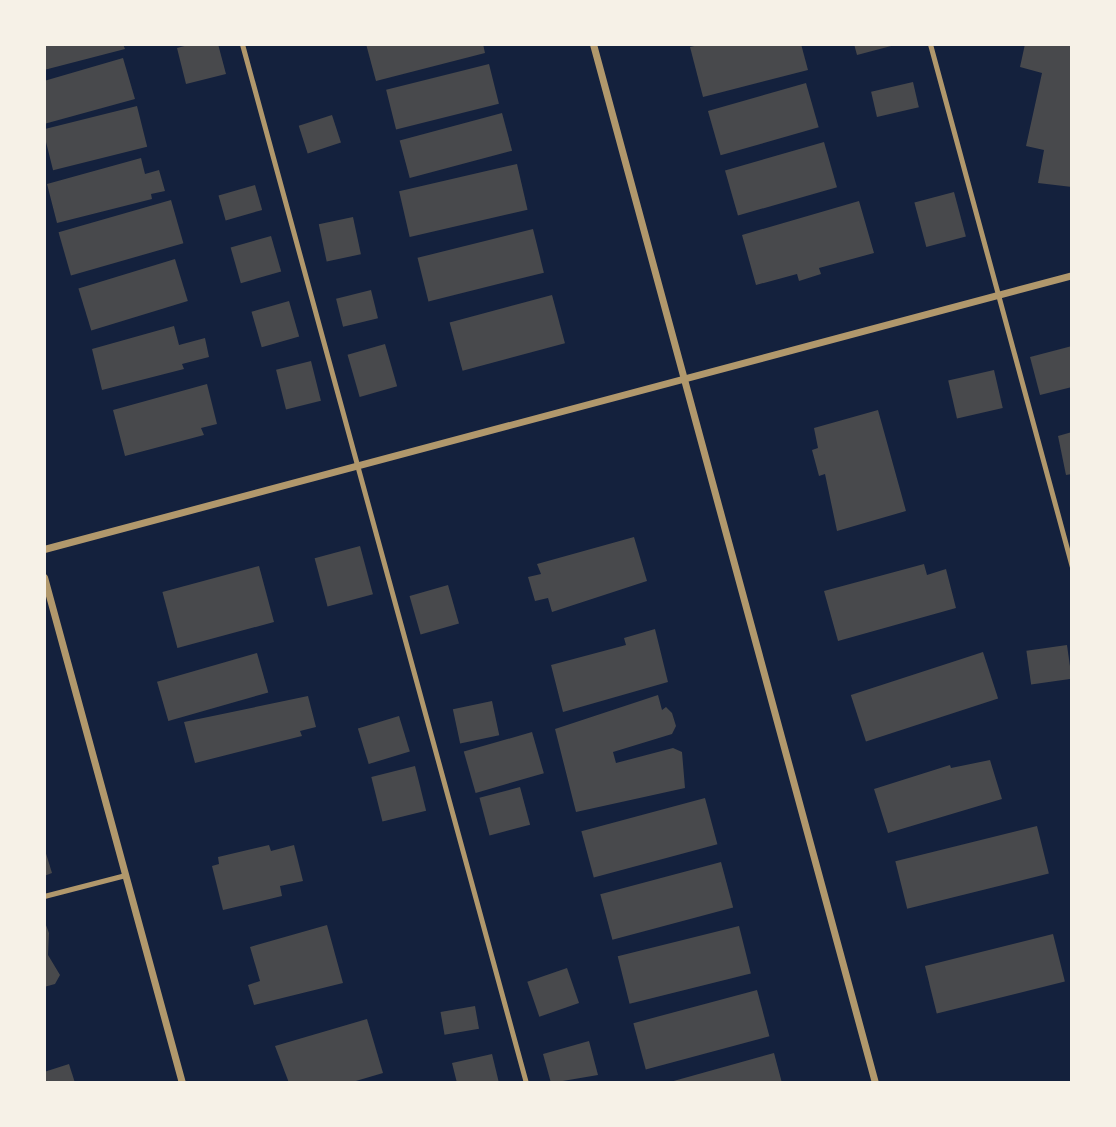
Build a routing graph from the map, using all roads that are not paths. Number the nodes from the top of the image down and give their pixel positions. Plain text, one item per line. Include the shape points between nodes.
1 (242, 44) edge
2 (593, 44) edge
3 (930, 44) edge
4 (1072, 275) edge
5 (999, 294) junction
6 (683, 378) junction
7 (358, 464) junction
8 (44, 548) edge
9 (1072, 567) edge
10 (44, 577) edge
11 (125, 875) junction
12 (44, 896) edge
13 (182, 1083) edge
14 (526, 1083) edge
15 (875, 1083) edge

1 - 7 lane
2 - 6 street
3 - 5 lane
4 - 5 street
5 - 6 street
5 - 9 lane
6 - 7 street
6 - 15 street
7 - 8 street
7 - 14 lane
10 - 11 street
11 - 12 lane
11 - 13 street

